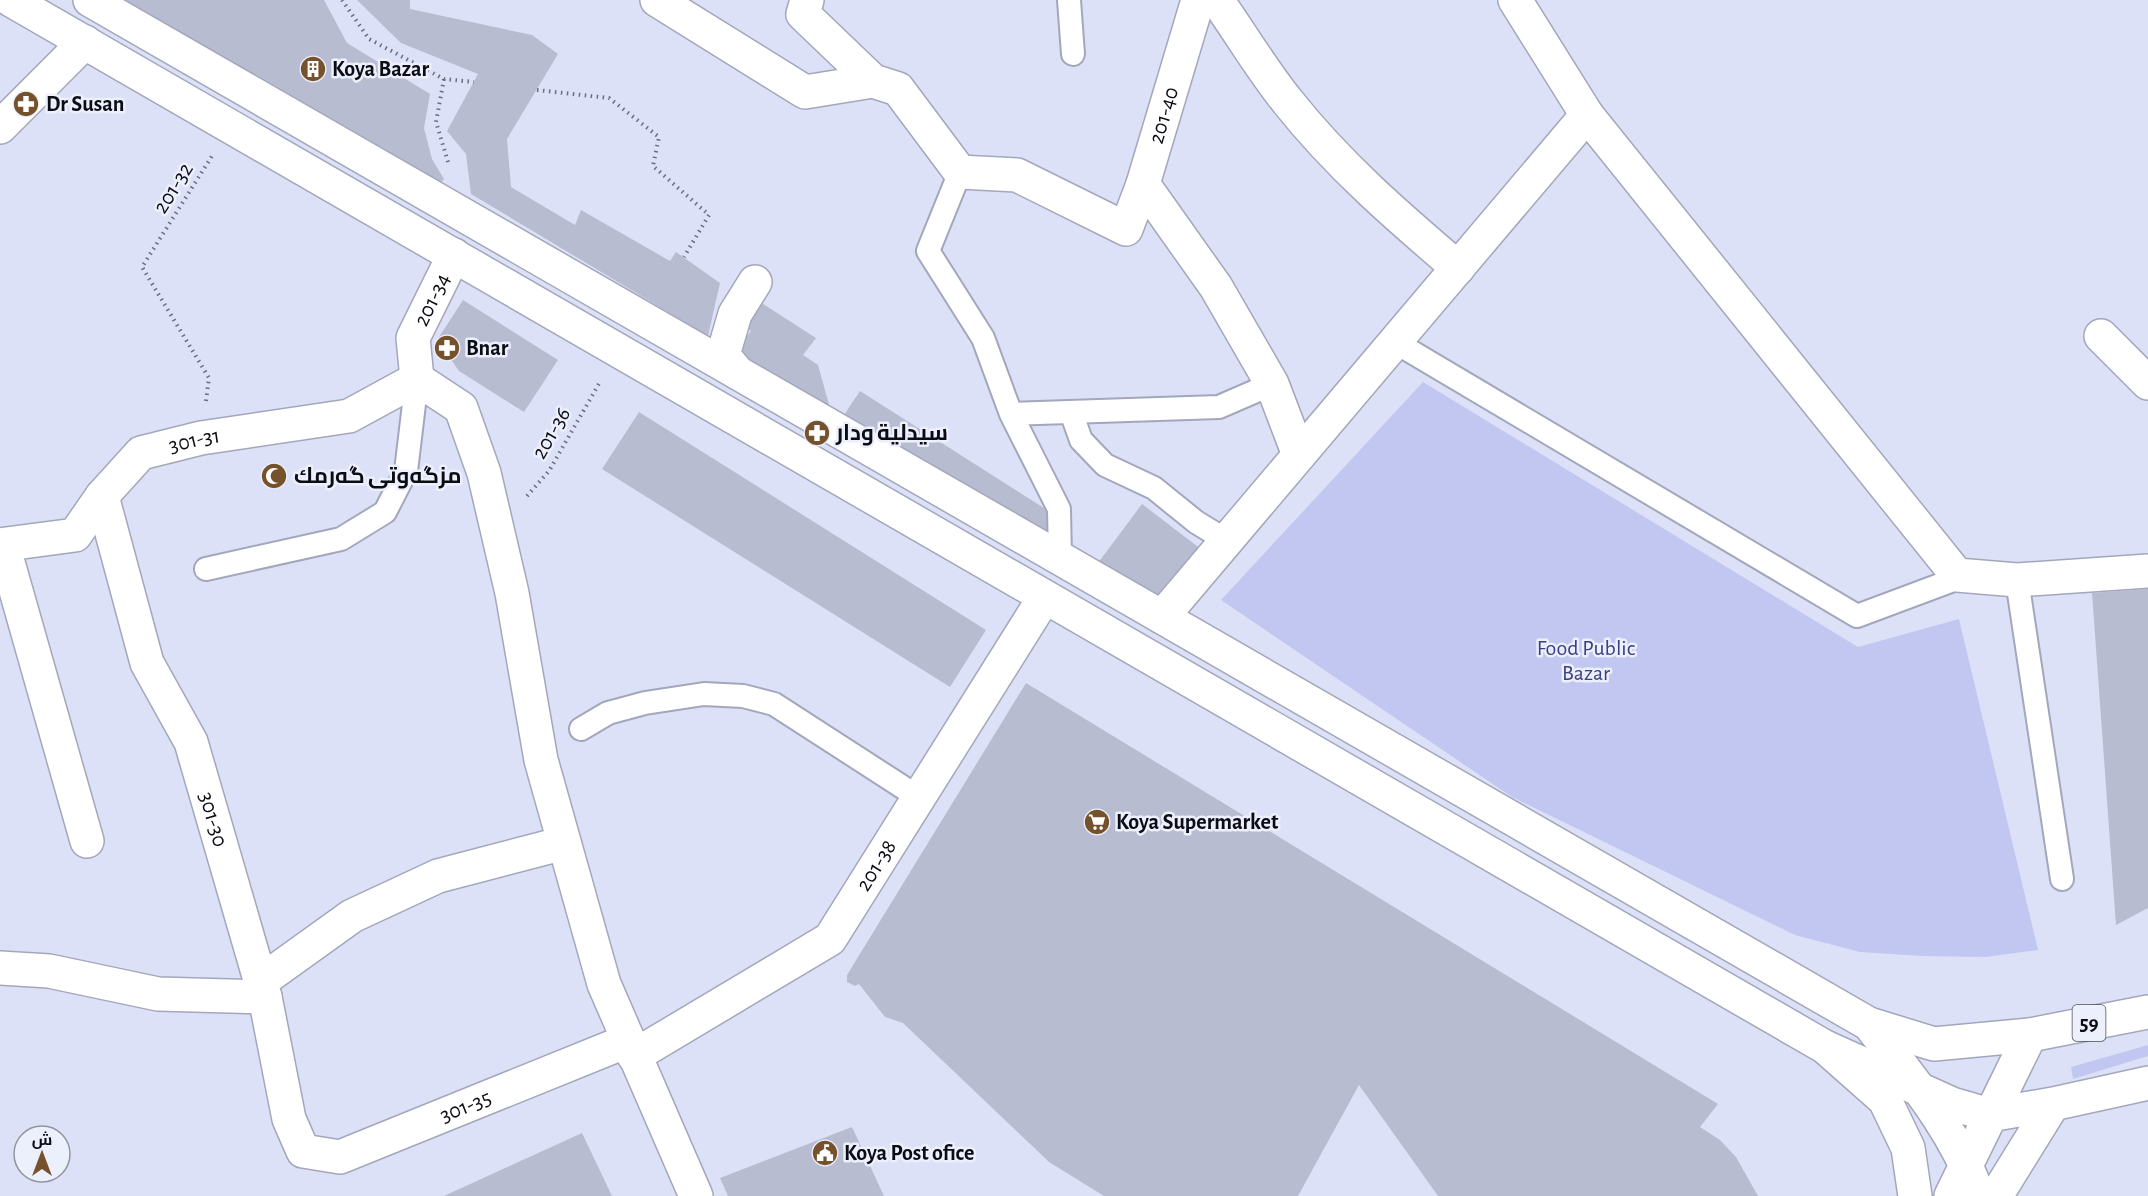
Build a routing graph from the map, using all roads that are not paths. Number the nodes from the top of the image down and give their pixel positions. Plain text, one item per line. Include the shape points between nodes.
1 (11, 0) edge
2 (90, 0) edge
3 (657, 0) edge
4 (807, 0) edge
5 (1069, 0) edge
6 (1198, 0) edge
7 (1217, 0) edge
8 (1515, 0) edge
9 (85, 42) junction
10 (1073, 54) dead end
11 (873, 81) junction
12 (1587, 115) junction
13 (0, 127) edge
14 (960, 172) junction
15 (1143, 184) junction
16 (454, 255) junction
17 (1458, 268) junction
18 (755, 282) dead end
19 (2101, 336) dead end
20 (1395, 342) junction
21 (738, 373) junction
22 (417, 379) junction
23 (2148, 383) edge
24 (1272, 384) junction
25 (1071, 412) junction
26 (1011, 414) junction
27 (1299, 455) junction
28 (102, 496) junction
29 (1227, 541) junction
30 (1, 545) edge
31 (1060, 559) junction
32 (206, 569) dead end
33 (2148, 571) edge
34 (1964, 576) junction
35 (2017, 580) junction
36 (1044, 598) junction
37 (1162, 617) junction
38 (581, 729) dead end
39 (918, 797) junction
40 (87, 841) dead end
41 (564, 843) junction
42 (2062, 879) dead end
43 (0, 968) edge
44 (262, 990) junction
45 (2148, 1012) edge
46 (1869, 1024) junction
47 (2030, 1035) junction
48 (1825, 1047) junction
49 (630, 1048) junction
50 (2148, 1083) edge
51 (1918, 1088) junction
52 (2053, 1104) junction
53 (1990, 1115) junction
54 (303, 1151) joint
55 (1972, 1181) edge
56 (696, 1196) edge
57 (1915, 1196) edge
58 (1951, 1196) edge
59 (1996, 1196) edge

1 - 9 street
2 - 21 street
3 - 11 street via 805,92
4 - 11 street via 803,14
5 - 10 lane
6 - 15 street, 201-40
7 - 17 street via 1287,101 1344,166
8 - 12 street
9 - 13 street
9 - 16 street
11 - 14 street via 898,89
12 - 17 street
12 - 34 street via 1957,575
14 - 15 street, 201-40 via 1017,176 1126,229
14 - 26 lane via 928,251 983,338
15 - 24 street via 1216,287
16 - 22 street, 201-34 via 413,338
16 - 36 street
17 - 20 street
18 - 21 street via 735,314 723,356
19 - 23 street
20 - 27 street
20 - 34 lane via 1857,616
21 - 31 street
22 - 28 street, 301-31 via 349,416 201,438 141,453
22 - 32 lane via 406,471 385,512 341,539
22 - 41 street via 461,408 484,473 512,593 541,760
24 - 25 lane via 1219,407
24 - 27 street
25 - 26 lane
25 - 29 lane via 1081,440 1105,465 1154,488
26 - 31 lane via 1059,509
27 - 29 street
28 - 30 street, 301-31 via 75,536
28 - 44 street, 301-30 via 147,663 191,742
29 - 37 street
30 - 40 street
31 - 37 street
33 - 35 street
34 - 35 street
35 - 42 lane
36 - 39 street, 201-38
36 - 48 street
37 - 46 street
38 - 39 lane via 608,713 645,703 704,694 743,696 774,704
39 - 49 street, 201-38 via 830,939
41 - 44 street via 438,876 352,916
41 - 49 street via 604,984
43 - 44 street via 49,971 158,994
44 - 54 street, 301-30 via 289,1119
45 - 47 street, 59
46 - 47 street via 1934,1044
46 - 51 street
47 - 53 street
48 - 51 street
48 - 57 street via 1885,1100 1908,1148
49 - 54 street, 301-35 via 340,1156
49 - 56 street
50 - 52 street
51 - 53 street via 1952,1104
51 - 55 street
52 - 53 street
52 - 59 street
53 - 55 street
55 - 58 street

